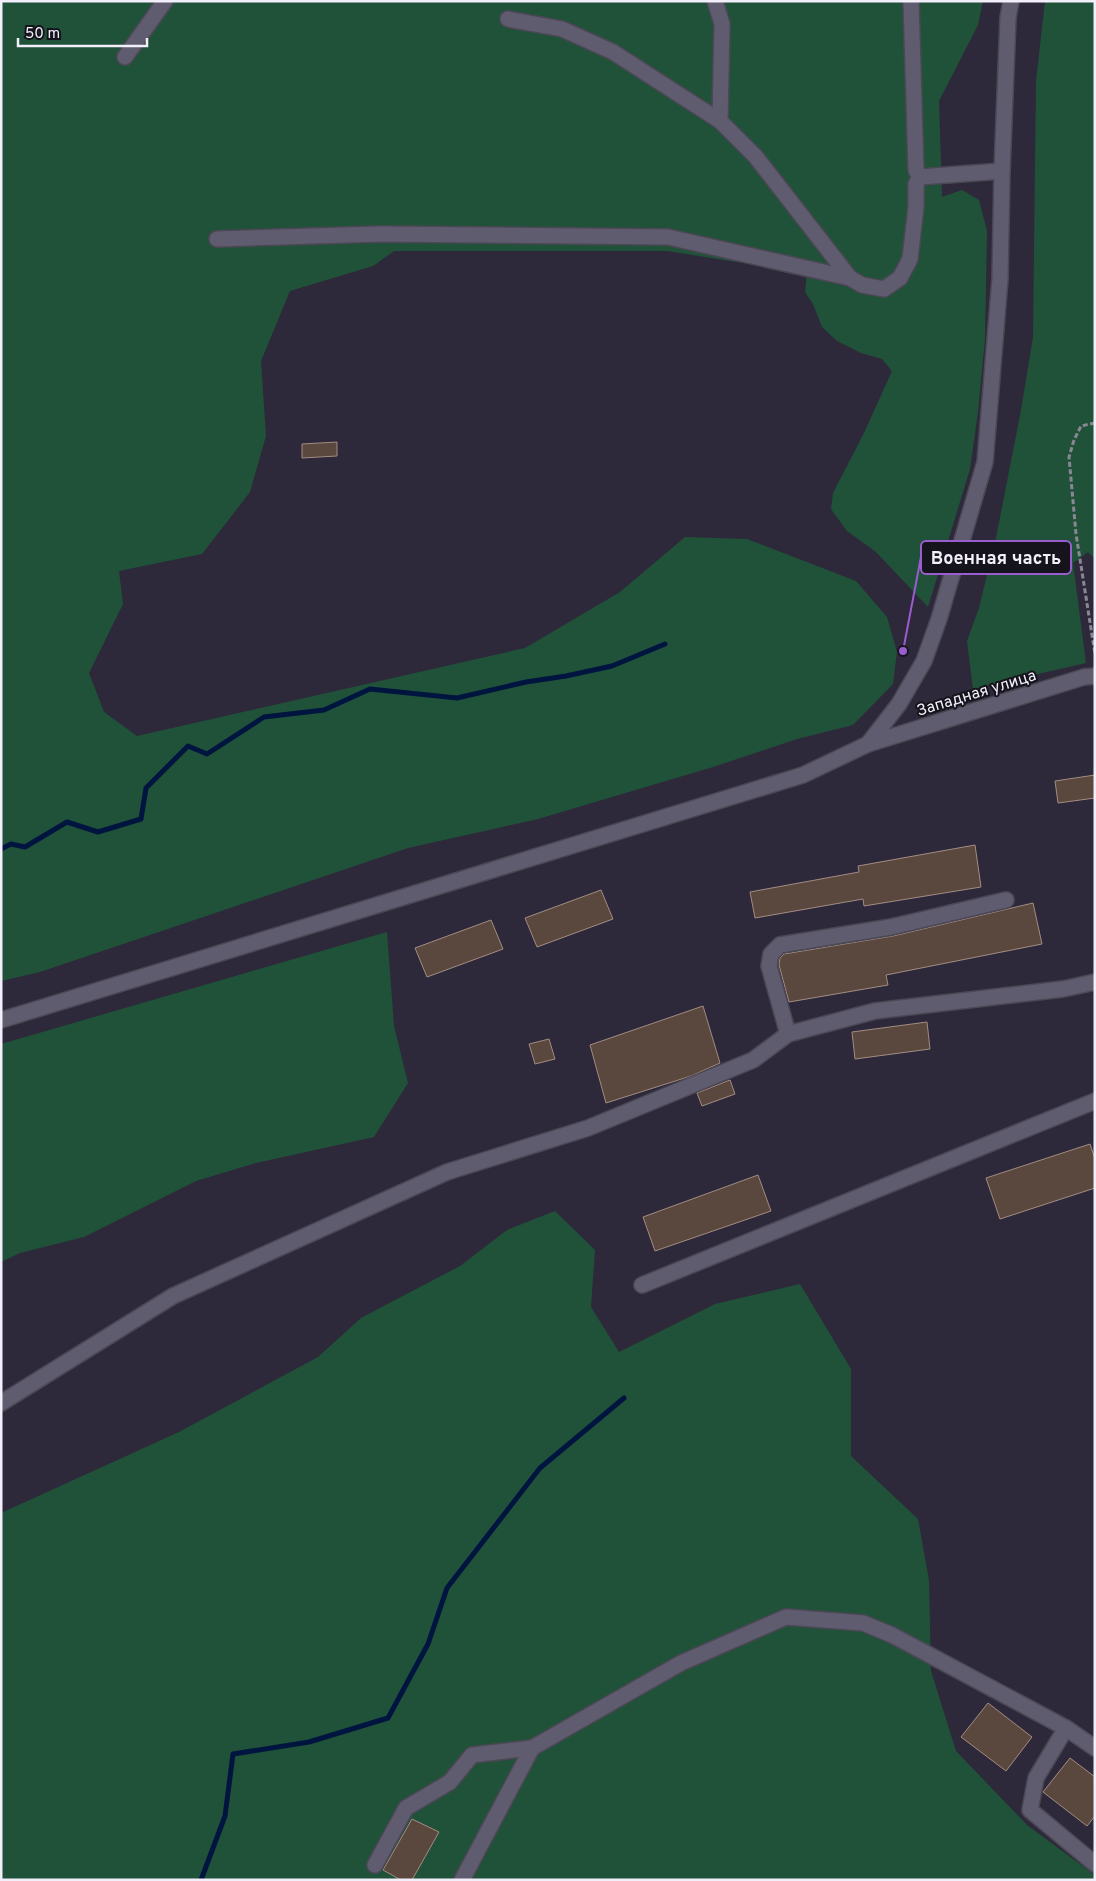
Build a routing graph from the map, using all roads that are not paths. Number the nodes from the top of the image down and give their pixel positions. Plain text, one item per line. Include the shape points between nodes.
1 (165, 1) edge
2 (715, 1) edge
3 (912, 1) edge
4 (1012, 1) edge
5 (508, 19) dead end
6 (125, 57) dead end
7 (720, 121) junction
8 (1002, 171) junction
9 (920, 177) junction
10 (217, 239) dead end
11 (850, 278) junction
12 (1095, 676) edge
13 (868, 744) junction
14 (1006, 900) dead end
15 (1095, 982) edge
16 (1, 1020) edge
17 (788, 1034) junction
18 (1095, 1101) edge
19 (642, 1285) dead end
20 (1, 1403) edge
21 (1066, 1728) junction
22 (532, 1748) junction
23 (1095, 1748) edge
24 (1095, 1864) edge
25 (375, 1865) dead end
26 (462, 1880) edge

1 - 6 street
2 - 7 street via 722,24
3 - 9 street via 916,170
4 - 8 street via 1008,18
5 - 7 street via 562,29 613,52
7 - 11 street via 756,157
8 - 9 street
8 - 13 street via 1000,279 984,462 924,661 899,704
9 - 11 street via 916,184 910,258 900,278 884,289 862,285
10 - 11 street via 380,234 668,237
12 - 13 street, Западная улица
13 - 16 street, Западная улица via 804,775
14 - 17 street via 891,926 780,945 771,954 769,966
15 - 17 street via 1063,989 875,1011
17 - 20 street via 753,1060 588,1128 447,1172 173,1296
18 - 19 street
21 - 22 street via 892,1635 863,1623 786,1617 682,1663
21 - 23 street
21 - 24 street via 1036,1778 1030,1810
22 - 25 street via 472,1755 450,1782 406,1808
22 - 26 street

